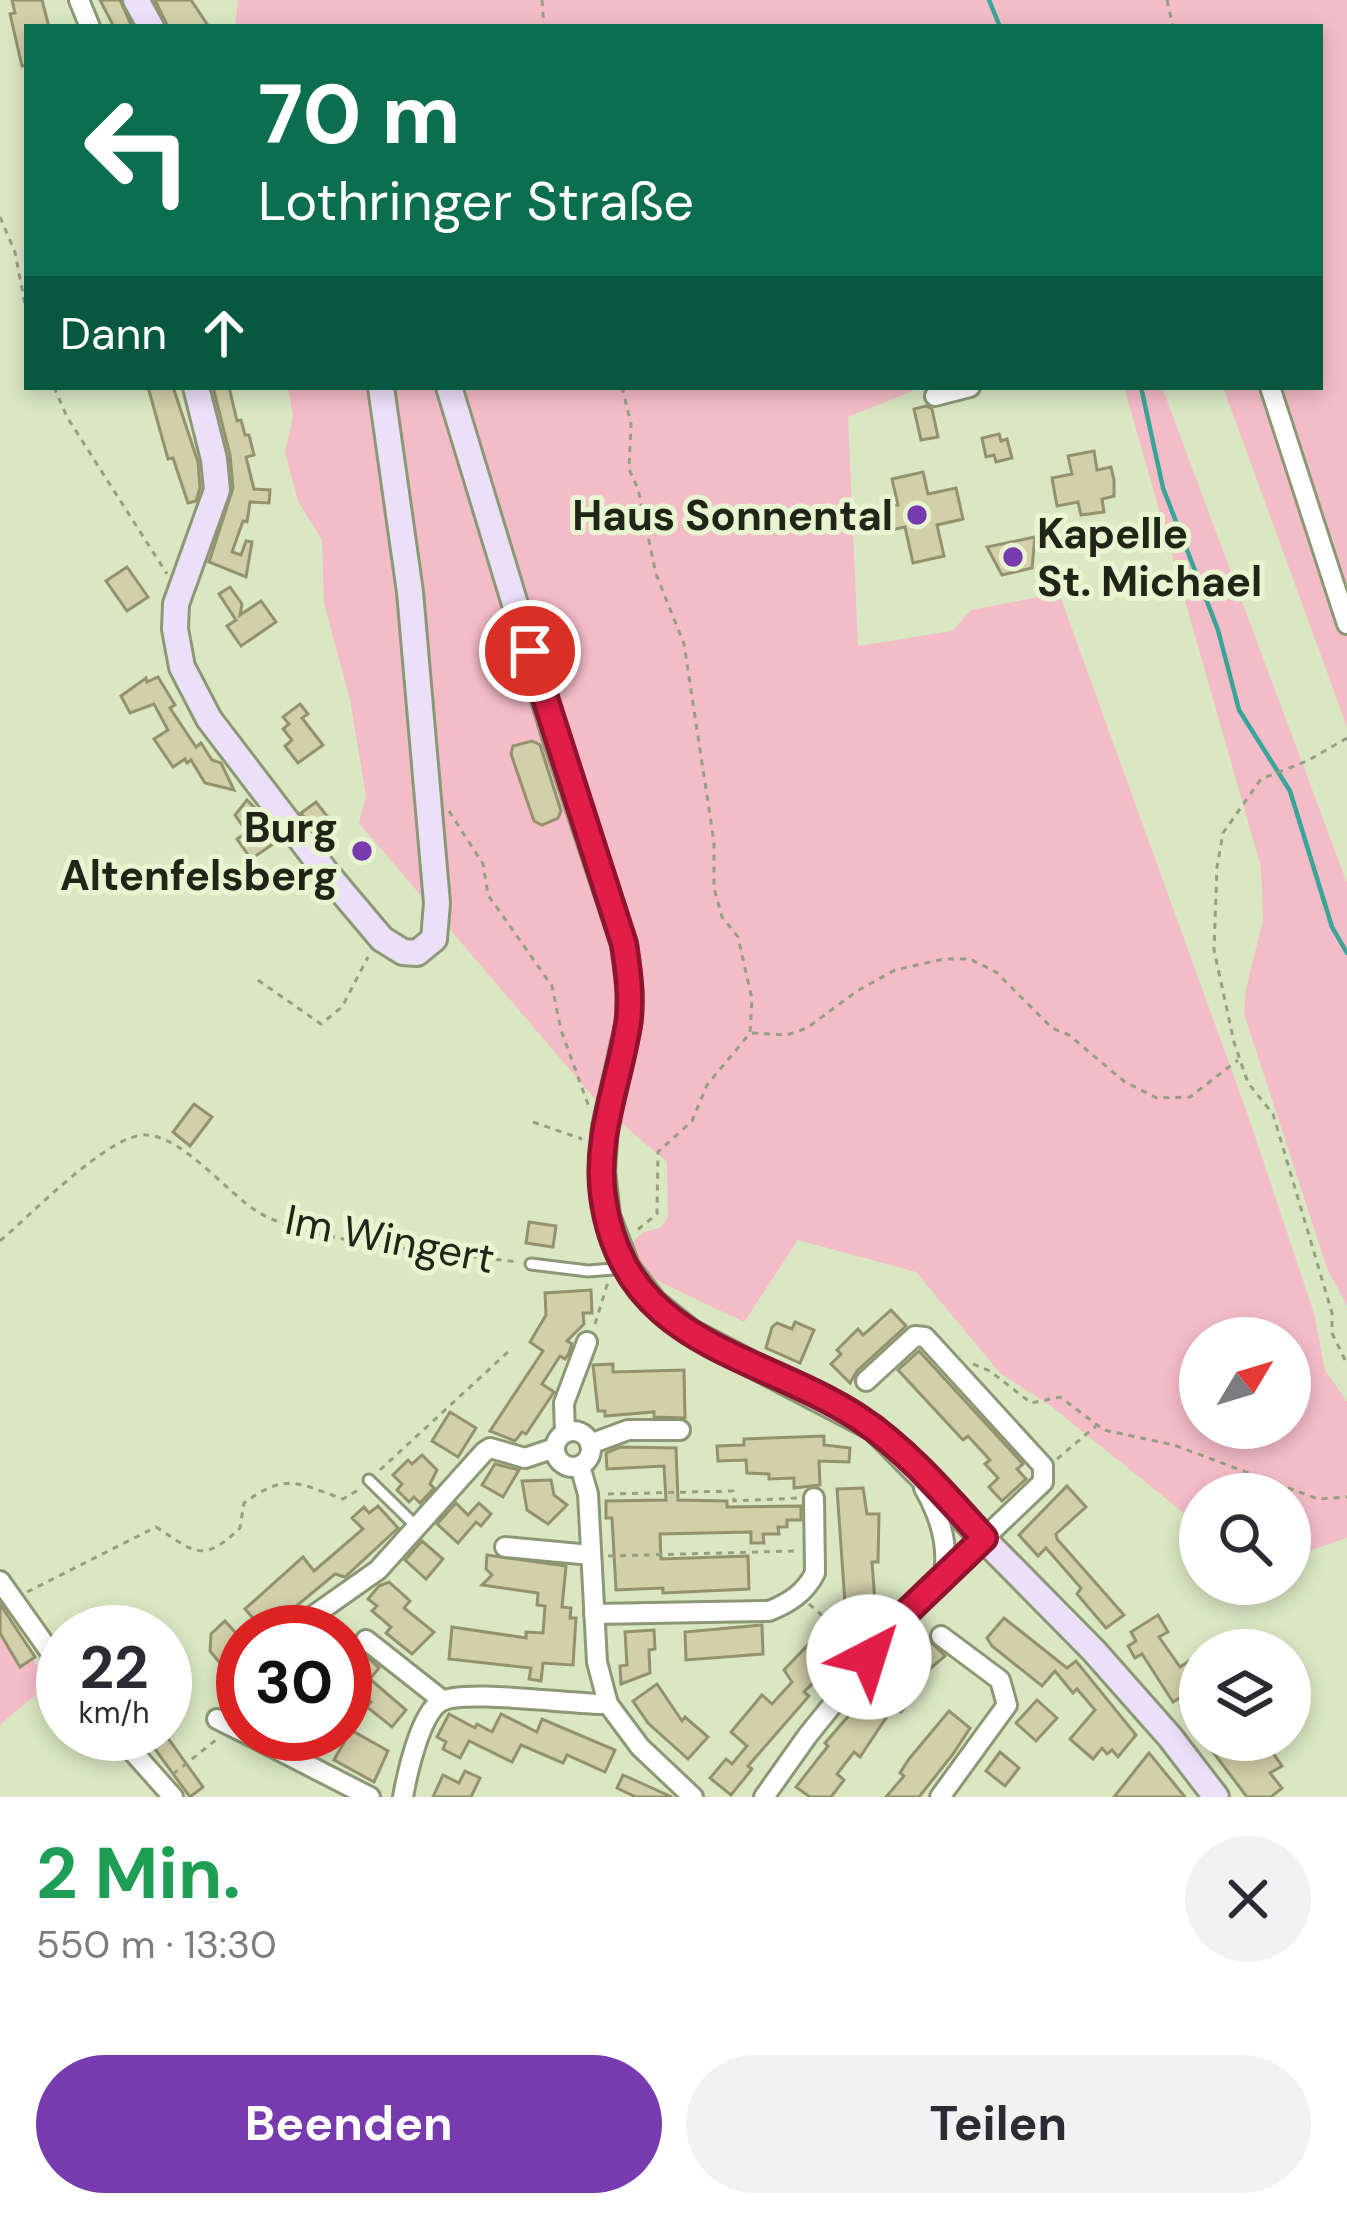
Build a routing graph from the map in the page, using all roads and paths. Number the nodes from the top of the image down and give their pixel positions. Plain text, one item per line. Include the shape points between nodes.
1 (0, 217) edge
2 (24, 299) edge
3 (56, 390) edge
4 (197, 390) edge
5 (382, 390) edge
6 (450, 390) edge
7 (623, 390) edge
8 (958, 390) edge
9 (1271, 390) edge
10 (935, 396) dead end
11 (180, 590) junction
12 (1347, 624) edge
13 (1347, 738) edge
14 (426, 792) junction
15 (386, 943) junction
16 (257, 980) dead end
17 (750, 1033) junction
18 (1240, 1059) junction
19 (589, 1107) dead end
20 (533, 1122) dead end
21 (602, 1146) junction
22 (0, 1241) edge
23 (617, 1261) junction
24 (531, 1264) joint
25 (586, 1342) joint
26 (509, 1351) dead end
27 (1347, 1364) edge
28 (954, 1370) junction
29 (866, 1381) dead end
30 (1097, 1425) junction
31 (680, 1430) dead end
32 (560, 1441) junction
33 (590, 1444) junction
34 (909, 1460) junction
35 (580, 1466) junction
36 (1043, 1466) junction
37 (369, 1480) junction
38 (588, 1494) junction
39 (1347, 1497) edge
40 (814, 1498) joint
41 (418, 1528) junction
42 (984, 1538) junction
43 (505, 1547) dead end
44 (816, 1551) junction
45 (591, 1555) junction
46 (944, 1575) junction
47 (0, 1581) edge
48 (799, 1594) junction
49 (16, 1600) junction
50 (326, 1605) edge
51 (594, 1614) junction
52 (36, 1630) edge
53 (941, 1636) dead end
54 (372, 1644) edge
55 (869, 1657) junction
56 (442, 1700) junction
57 (608, 1704) junction
58 (216, 1746) edge
59 (142, 1761) edge
60 (300, 1761) edge
61 (168, 1790) edge
62 (370, 1797) edge
63 (403, 1797) edge
64 (693, 1797) edge
65 (764, 1797) edge
66 (940, 1797) edge
67 (1216, 1797) edge

1 - 2 path
3 - 11 path
4 - 11 street via 217,490
5 - 14 street
6 - 21 street via 624,944 628,1021
7 - 17 path via 632,424 629,469 684,644 714,888 738,937 752,999
8 - 10 street
9 - 12 street
11 - 15 street via 175,629 192,692 267,799
13 - 18 path via 1250,791 1222,833 1214,950
14 - 15 street via 434,939 417,952
14 - 19 path via 436,793 484,864 488,895 552,986
15 - 16 path via 321,1024
17 - 18 path via 787,1035 895,970 970,959 996,972 1052,1028 1157,1098 1190,1096
17 - 23 path via 707,1085 692,1121 658,1152 657,1214
18 - 27 path via 1273,1114
20 - 21 path
21 - 23 street
22 - 24 path, Im Wingert via 96,1159 145,1134 190,1155 260,1214 307,1230
23 - 24 lane, Im Wingert
23 - 25 path
23 - 34 street via 689,1332 852,1414
25 - 32 street
26 - 37 path
28 - 29 street via 915,1336
28 - 30 path via 971,1363 1031,1402 1060,1397
28 - 36 street
30 - 36 path
30 - 39 path via 1318,1499
31 - 33 street via 617,1432
32 - 33 street via 580,1432
32 - 35 street via 562,1464
32 - 41 street via 525,1458 490,1448
33 - 35 street
34 - 42 street
34 - 46 street via 936,1510
35 - 38 street
36 - 42 street via 1043,1482
37 - 41 lane
37 - 49 path via 344,1499 290,1480 269,1485 244,1503 240,1528 212,1549 191,1550 156,1527
38 - 40 path
38 - 45 street
40 - 44 street
41 - 50 street via 364,1582
42 - 46 street
42 - 67 street via 1134,1695
43 - 45 street
44 - 45 path
44 - 48 street via 815,1573
45 - 51 street
46 - 55 street
47 - 49 street
48 - 51 street via 769,1611
48 - 55 path
49 - 52 street
51 - 57 street
53 - 66 street via 1000,1680 1007,1705
54 - 56 street
55 - 65 street
56 - 57 street
56 - 63 street via 423,1727
57 - 64 street
58 - 61 path
59 - 61 street
60 - 62 street

